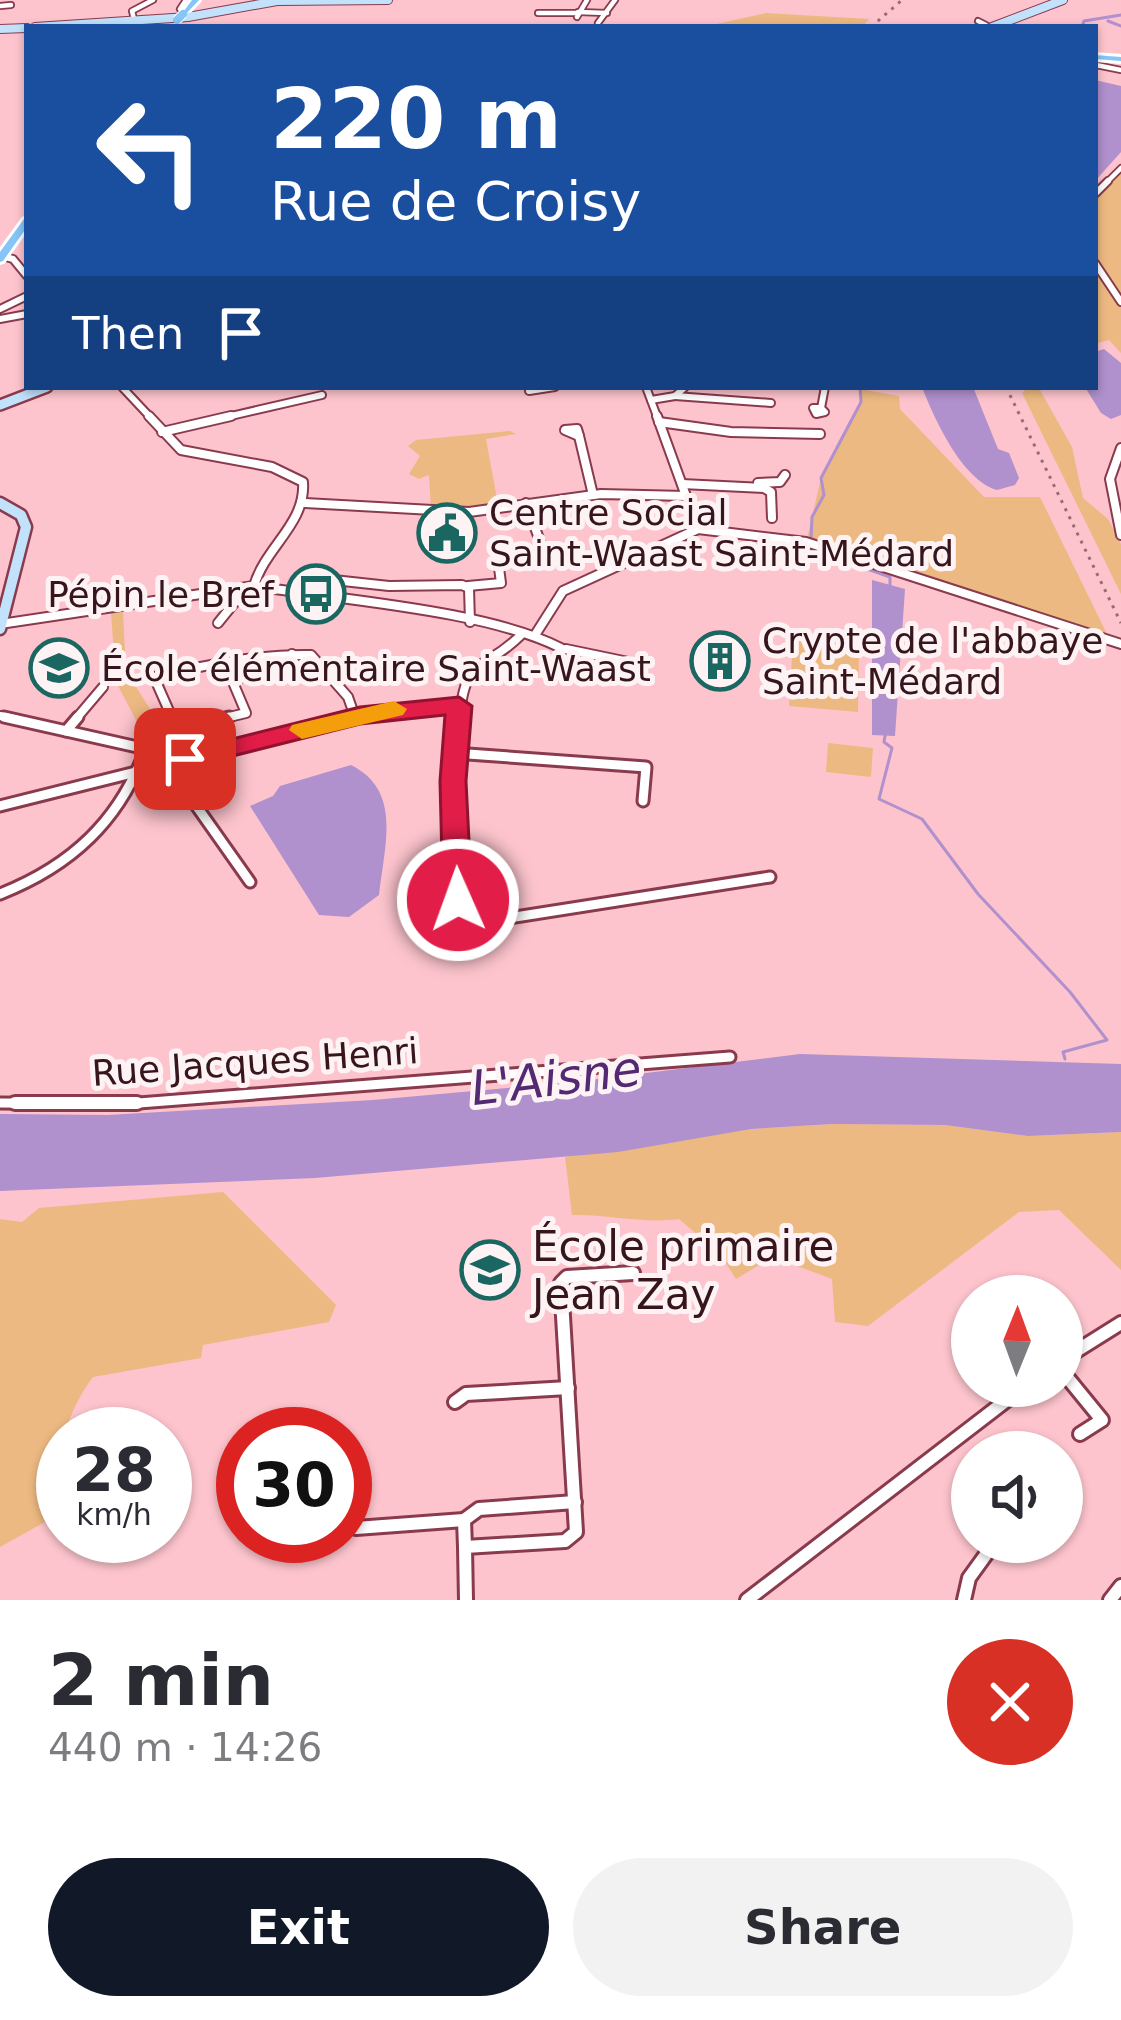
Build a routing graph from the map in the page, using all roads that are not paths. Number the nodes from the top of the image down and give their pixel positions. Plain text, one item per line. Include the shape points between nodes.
1 (152, 0) edge
2 (186, 0) edge
3 (196, 0) edge
4 (388, 0) edge
5 (587, 0) edge
6 (615, 0) edge
7 (1063, 0) edge
8 (11, 4) dead end
9 (0, 6) edge
10 (538, 13) dead end
11 (607, 13) junction
12 (578, 14) junction
13 (179, 19) edge
14 (134, 20) junction
15 (153, 22) edge
16 (598, 23) dead end
17 (75, 24) edge
18 (993, 24) edge
19 (1121, 168) edge
20 (1098, 191) edge
21 (24, 224) edge
22 (1, 257) edge
23 (1098, 268) edge
24 (1121, 302) edge
25 (38, 390) edge
26 (125, 390) edge
27 (647, 390) edge
28 (682, 390) edge
29 (824, 390) edge
30 (322, 395) dead end
31 (675, 396) junction
32 (651, 400) junction
33 (771, 403) dead end
34 (0, 405) edge
35 (821, 408) dead end
36 (659, 422) junction
37 (162, 432) junction
38 (820, 434) dead end
39 (579, 436) dead end
40 (1121, 448) edge
41 (785, 475) dead end
42 (681, 482) junction
43 (593, 495) junction
44 (686, 496) junction
45 (304, 503) junction
46 (526, 503) junction
47 (1, 505) edge
48 (772, 518) dead end
49 (698, 529) junction
50 (1121, 535) edge
51 (541, 544) dead end
52 (499, 568) dead end
53 (305, 577) dead end
54 (348, 580) junction
55 (254, 586) junction
56 (466, 586) junction
57 (238, 591) junction
58 (336, 600) junction
59 (470, 622) junction
60 (218, 623) dead end
61 (0, 626) edge
62 (522, 634) junction
63 (535, 635) junction
64 (1121, 644) edge
65 (292, 654) junction
66 (224, 661) junction
67 (643, 664) dead end
68 (231, 681) junction
69 (103, 687) dead end
70 (459, 706) junction
71 (0, 716) edge
72 (355, 717) junction
73 (176, 730) junction
74 (66, 731) junction
75 (146, 748) junction
76 (454, 753) junction
77 (181, 759) junction
78 (140, 771) junction
79 (643, 801) dead end
80 (0, 806) edge
81 (770, 877) dead end
82 (250, 882) dead end
83 (0, 894) edge
84 (730, 1057) dead end
85 (0, 1103) edge
86 (633, 1273) dead end
87 (1121, 1322) edge
88 (1083, 1346) edge
89 (568, 1388) junction
90 (1083, 1397) edge
91 (455, 1402) dead end
92 (998, 1407) edge
93 (1083, 1432) edge
94 (575, 1502) junction
95 (464, 1520) junction
96 (372, 1527) edge
97 (465, 1547) junction
98 (977, 1563) edge
99 (1121, 1586) edge
100 (466, 1600) edge
101 (748, 1600) edge
102 (964, 1600) edge
103 (1110, 1600) edge

1 - 14 street via 132,11
2 - 13 street
3 - 13 main road
4 - 13 main road via 277,2 202,15 203,22
5 - 12 street
6 - 11 street
7 - 18 main road
8 - 9 street
10 - 12 street
11 - 12 street
11 - 16 street
13 - 15 main road
14 - 15 main road
14 - 17 main road
19 - 20 street
21 - 22 main road
23 - 24 street
25 - 34 main road
26 - 37 street
27 - 32 street
28 - 31 street
29 - 35 street
30 - 37 street
31 - 32 street
31 - 33 street
32 - 36 street
36 - 38 street
36 - 42 street
37 - 45 street via 193,455 285,470 303,482
39 - 43 street
40 - 50 street via 1110,491
41 - 42 street via 772,484
42 - 44 street
42 - 48 street via 764,488
43 - 44 street
43 - 46 street
44 - 49 street
45 - 46 street via 448,512
45 - 55 street
46 - 51 street
47 - 61 main road via 26,527
49 - 63 street via 563,591
49 - 64 street via 806,542
52 - 56 street via 501,583
53 - 54 street
54 - 56 street
54 - 58 street
55 - 57 street
55 - 58 street
56 - 59 street
57 - 60 street
57 - 61 street
58 - 59 street
59 - 62 street
62 - 63 street
62 - 70 street via 469,671
63 - 67 street
65 - 66 street
65 - 68 street via 283,668
65 - 72 street via 311,655
66 - 68 street
66 - 73 street via 154,677
68 - 73 street via 246,713
69 - 74 street
70 - 72 street
70 - 76 street
71 - 74 street
72 - 77 street
73 - 77 street
74 - 75 street
75 - 77 street
75 - 78 street
76 - 79 street via 649,762
76 - 81 street via 458,926
77 - 78 street
77 - 82 street via 200,812
78 - 80 street
78 - 83 street via 86,846
84 - 85 street, Rue Jacques Henri via 126,1104
86 - 89 street via 561,1282
87 - 88 street
89 - 91 street via 466,1394
89 - 94 street
90 - 93 street via 1102,1420
92 - 101 street
94 - 95 street via 479,1510
94 - 97 street via 576,1532 566,1541
95 - 96 street
95 - 97 street
97 - 100 street
98 - 102 street
99 - 103 street

